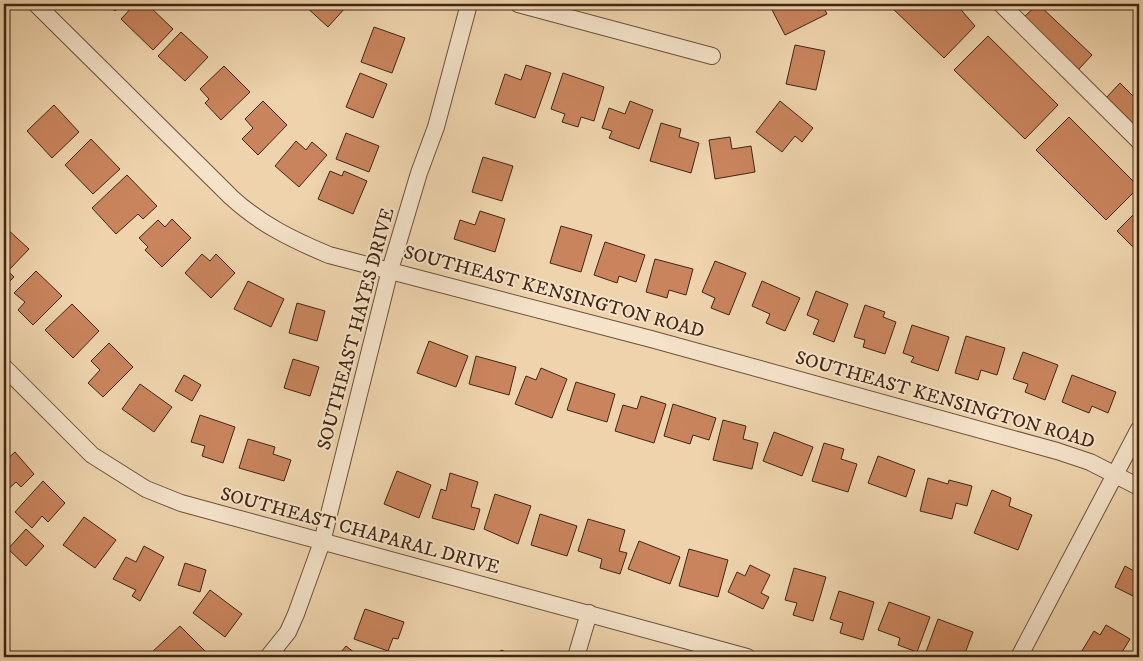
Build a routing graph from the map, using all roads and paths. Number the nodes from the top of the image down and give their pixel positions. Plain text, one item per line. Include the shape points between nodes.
1 (36, 4) edge
2 (470, 4) edge
3 (518, 4) edge
4 (1001, 4) edge
5 (712, 56) dead end
6 (1139, 141) edge
7 (390, 270) junction
8 (4, 367) edge
9 (1139, 429) edge
10 (1116, 474) junction
11 (1139, 487) edge
12 (322, 542) junction
13 (589, 613) junction
14 (268, 657) edge
15 (576, 657) edge
16 (747, 657) edge
17 (1019, 657) edge

1 - 7 street, SOUTHEAST KENSINGTON ROAD via 247,212 329,255
2 - 7 street, SOUTHEAST HAYES DRIVE via 436,127 418,173
3 - 5 street
4 - 6 street
7 - 10 street, SOUTHEAST KENSINGTON ROAD via 877,400 1065,454
7 - 12 street, SOUTHEAST HAYES DRIVE
8 - 12 street, SOUTHEAST CHAPARAL DRIVE via 92,454 146,489 181,503
9 - 10 street
10 - 11 street, SOUTHEAST KENSINGTON ROAD
10 - 17 street
12 - 13 street, SOUTHEAST CHAPARAL DRIVE
12 - 14 street, SOUTHEAST HAYES DRIVE via 288,632
13 - 15 street
13 - 16 street, SOUTHEAST CHAPARAL DRIVE

